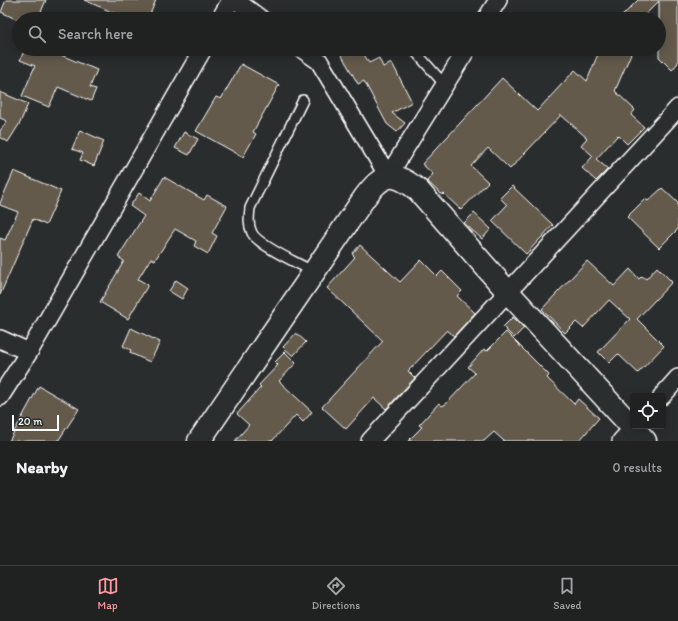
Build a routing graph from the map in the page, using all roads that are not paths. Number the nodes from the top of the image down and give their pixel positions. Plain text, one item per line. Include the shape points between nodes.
1 (231, 0) edge
2 (235, 0) edge
3 (498, 0) edge
4 (224, 12) edge
5 (251, 12) edge
6 (490, 12) edge
7 (199, 56) edge
8 (312, 56) edge
9 (419, 56) edge
10 (463, 56) edge
11 (445, 85) junction
12 (303, 100) dead end
13 (678, 108) edge
14 (388, 176) junction
15 (314, 272) junction
16 (507, 292) junction
17 (0, 339) edge
18 (29, 352) junction
19 (678, 378) edge
20 (665, 393) edge
21 (0, 398) edge
22 (633, 434) edge
23 (199, 441) edge
24 (370, 441) edge

1 - 4 street
2 - 5 street
3 - 6 street
7 - 18 street
8 - 14 street via 319,61
9 - 11 lane
10 - 11 street
11 - 14 street
12 - 15 lane via 250,208 249,221 252,233 260,242
13 - 16 street
14 - 15 street via 374,185
14 - 16 street via 405,180 418,190
15 - 23 street
16 - 22 street
16 - 24 street
17 - 18 street
18 - 21 street
19 - 20 street

